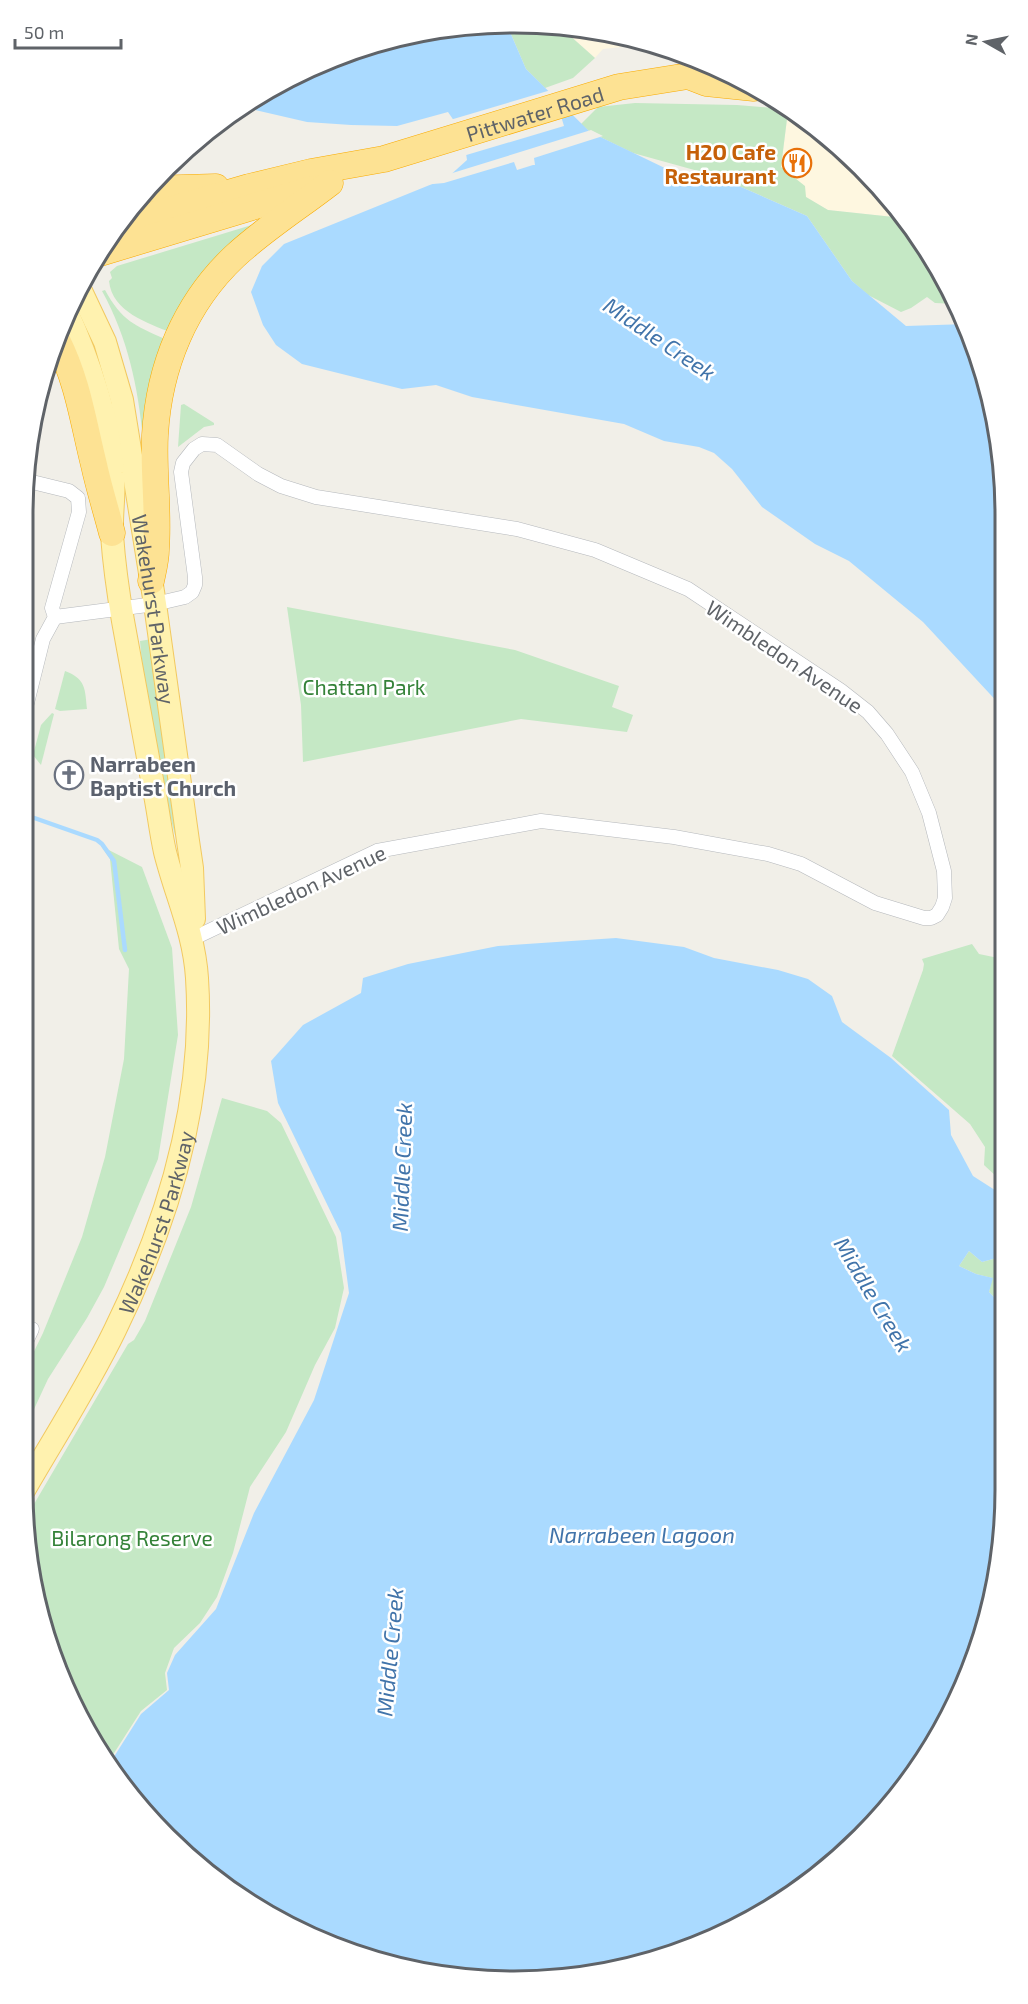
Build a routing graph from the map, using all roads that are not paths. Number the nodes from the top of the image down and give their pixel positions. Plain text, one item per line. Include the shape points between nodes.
1 (699, 70) edge
2 (733, 86) edge
3 (384, 159) junction
4 (330, 183) junction
5 (249, 187) junction
6 (160, 189) edge
7 (132, 221) edge
8 (113, 249) edge
9 (84, 298) edge
10 (72, 325) edge
11 (62, 350) edge
12 (34, 482) edge
13 (112, 533) junction
14 (153, 593) junction
15 (121, 608) junction
16 (55, 617) junction
17 (33, 679) edge
18 (188, 842) junction
19 (166, 853) junction
20 (192, 939) junction
21 (33, 1471) edge

1 - 2 highway, Pittwater Road via 706,83
1 - 3 highway, Pittwater Road via 619,87
3 - 4 highway, Pittwater Road
3 - 5 highway, Pittwater Road
4 - 8 highway, Pittwater Road
4 - 14 highway via 236,255 197,299 176,340 164,375 155,432 157,518
5 - 6 highway, Pittwater Road
5 - 7 highway, Pittwater Road
9 - 14 main road, Wakehurst Parkway via 105,342 122,400
10 - 13 main road, Wakehurst Parkway via 105,422 113,472
11 - 13 highway via 77,390
12 - 16 street via 69,491 78,498 79,512 52,608
13 - 15 main road, Wakehurst Parkway
14 - 15 street, Wimbledon Avenue
14 - 18 main road, Wakehurst Parkway
14 - 20 street, Wimbledon Avenue via 185,597 195,585 181,472 189,454 202,444 218,445 258,474 316,497 517,529 596,550 688,589 868,712 912,772 929,813 944,870 942,907 937,915 924,918 875,903 801,864 768,855 674,837 541,821 376,851
15 - 16 street, Wimbledon Avenue
15 - 19 main road, Wakehurst Parkway
16 - 17 street via 43,639
18 - 19 main road
18 - 20 main road, Wakehurst Parkway via 194,909
19 - 20 main road, Wakehurst Parkway
20 - 21 main road, Wakehurst Parkway via 198,1008 193,1080 181,1152 170,1189 144,1265 118,1324

